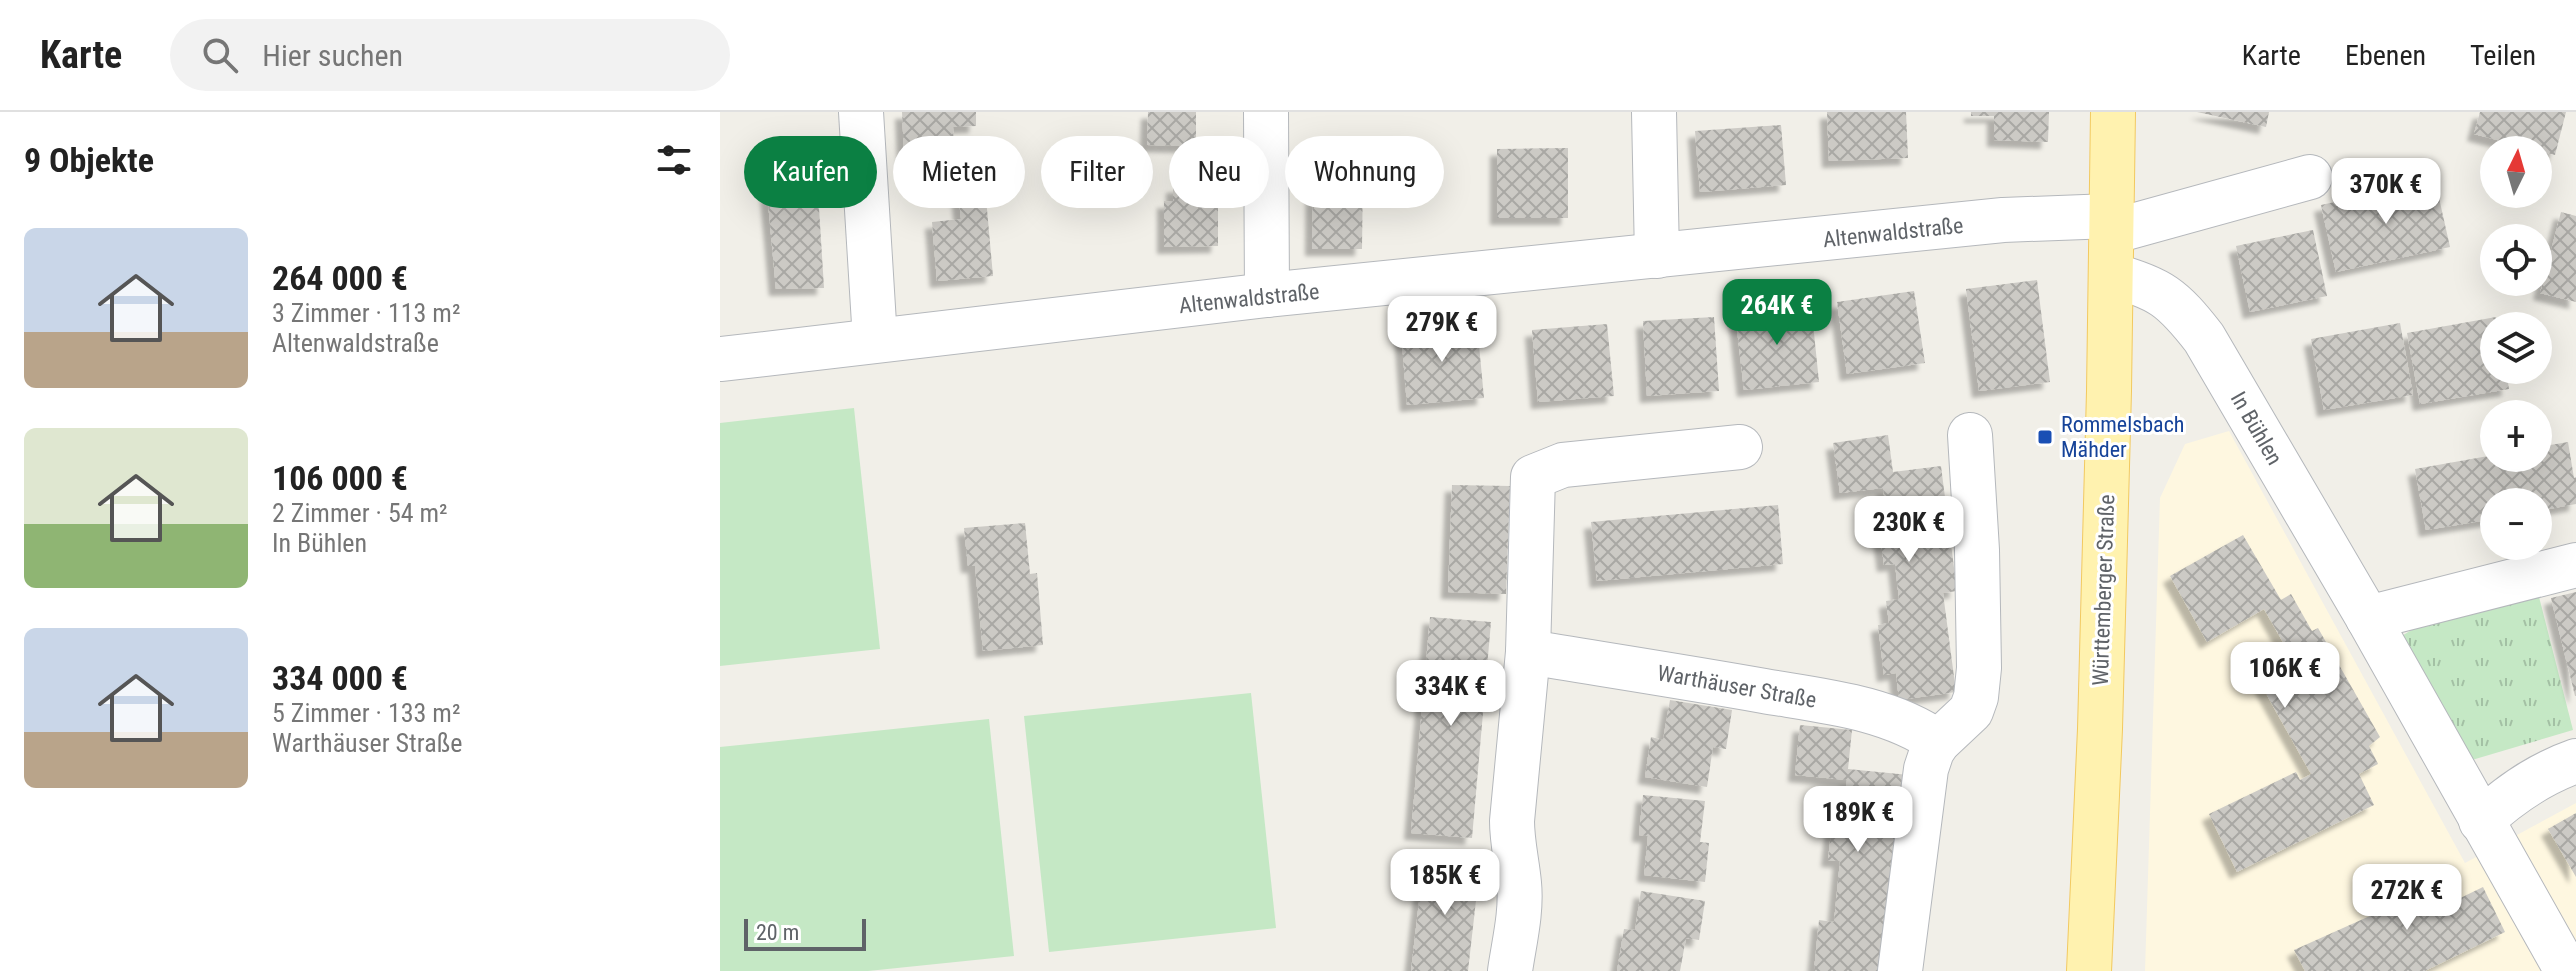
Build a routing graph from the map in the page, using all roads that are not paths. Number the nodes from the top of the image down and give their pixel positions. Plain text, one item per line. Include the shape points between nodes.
1 (861, 112) edge
2 (1266, 112) edge
3 (1654, 112) edge
4 (2113, 112) edge
5 (2310, 177) dead end
6 (2111, 224) junction
7 (1657, 256) junction
8 (2111, 275) junction
9 (1267, 295) junction
10 (875, 340) junction
11 (722, 359) dead end
12 (1970, 435) dead end
13 (1740, 447) dead end
14 (2576, 565) edge
15 (2368, 618) junction
16 (1528, 652) junction
17 (1938, 742) junction
18 (2576, 761) edge
19 (2481, 821) junction
20 (1510, 971) edge
21 (1900, 971) edge
22 (2089, 971) edge
23 (2567, 971) edge

1 - 10 street
2 - 9 street
3 - 7 street
4 - 6 main road, Württemberger Straße
5 - 6 street, Altenwaldstraße
6 - 7 street, Altenwaldstraße via 2003,220
6 - 8 main road, Württemberger Straße
7 - 9 street, Altenwaldstraße
8 - 15 street, In Bühlen via 2163,293 2204,338
8 - 22 main road, Württemberger Straße
9 - 10 street, Altenwaldstraße
10 - 11 street, Altenwaldstraße
12 - 17 street via 1977,550 1976,697 1971,711
13 - 16 street via 1563,465 1533,477
14 - 15 street
15 - 19 street, In Bühlen
16 - 17 street, Warthäuser Straße via 1838,704 1894,718
16 - 20 street via 1512,821 1519,906
17 - 21 street via 1926,769
18 - 19 street via 2534,779
19 - 23 street, In Bühlen

